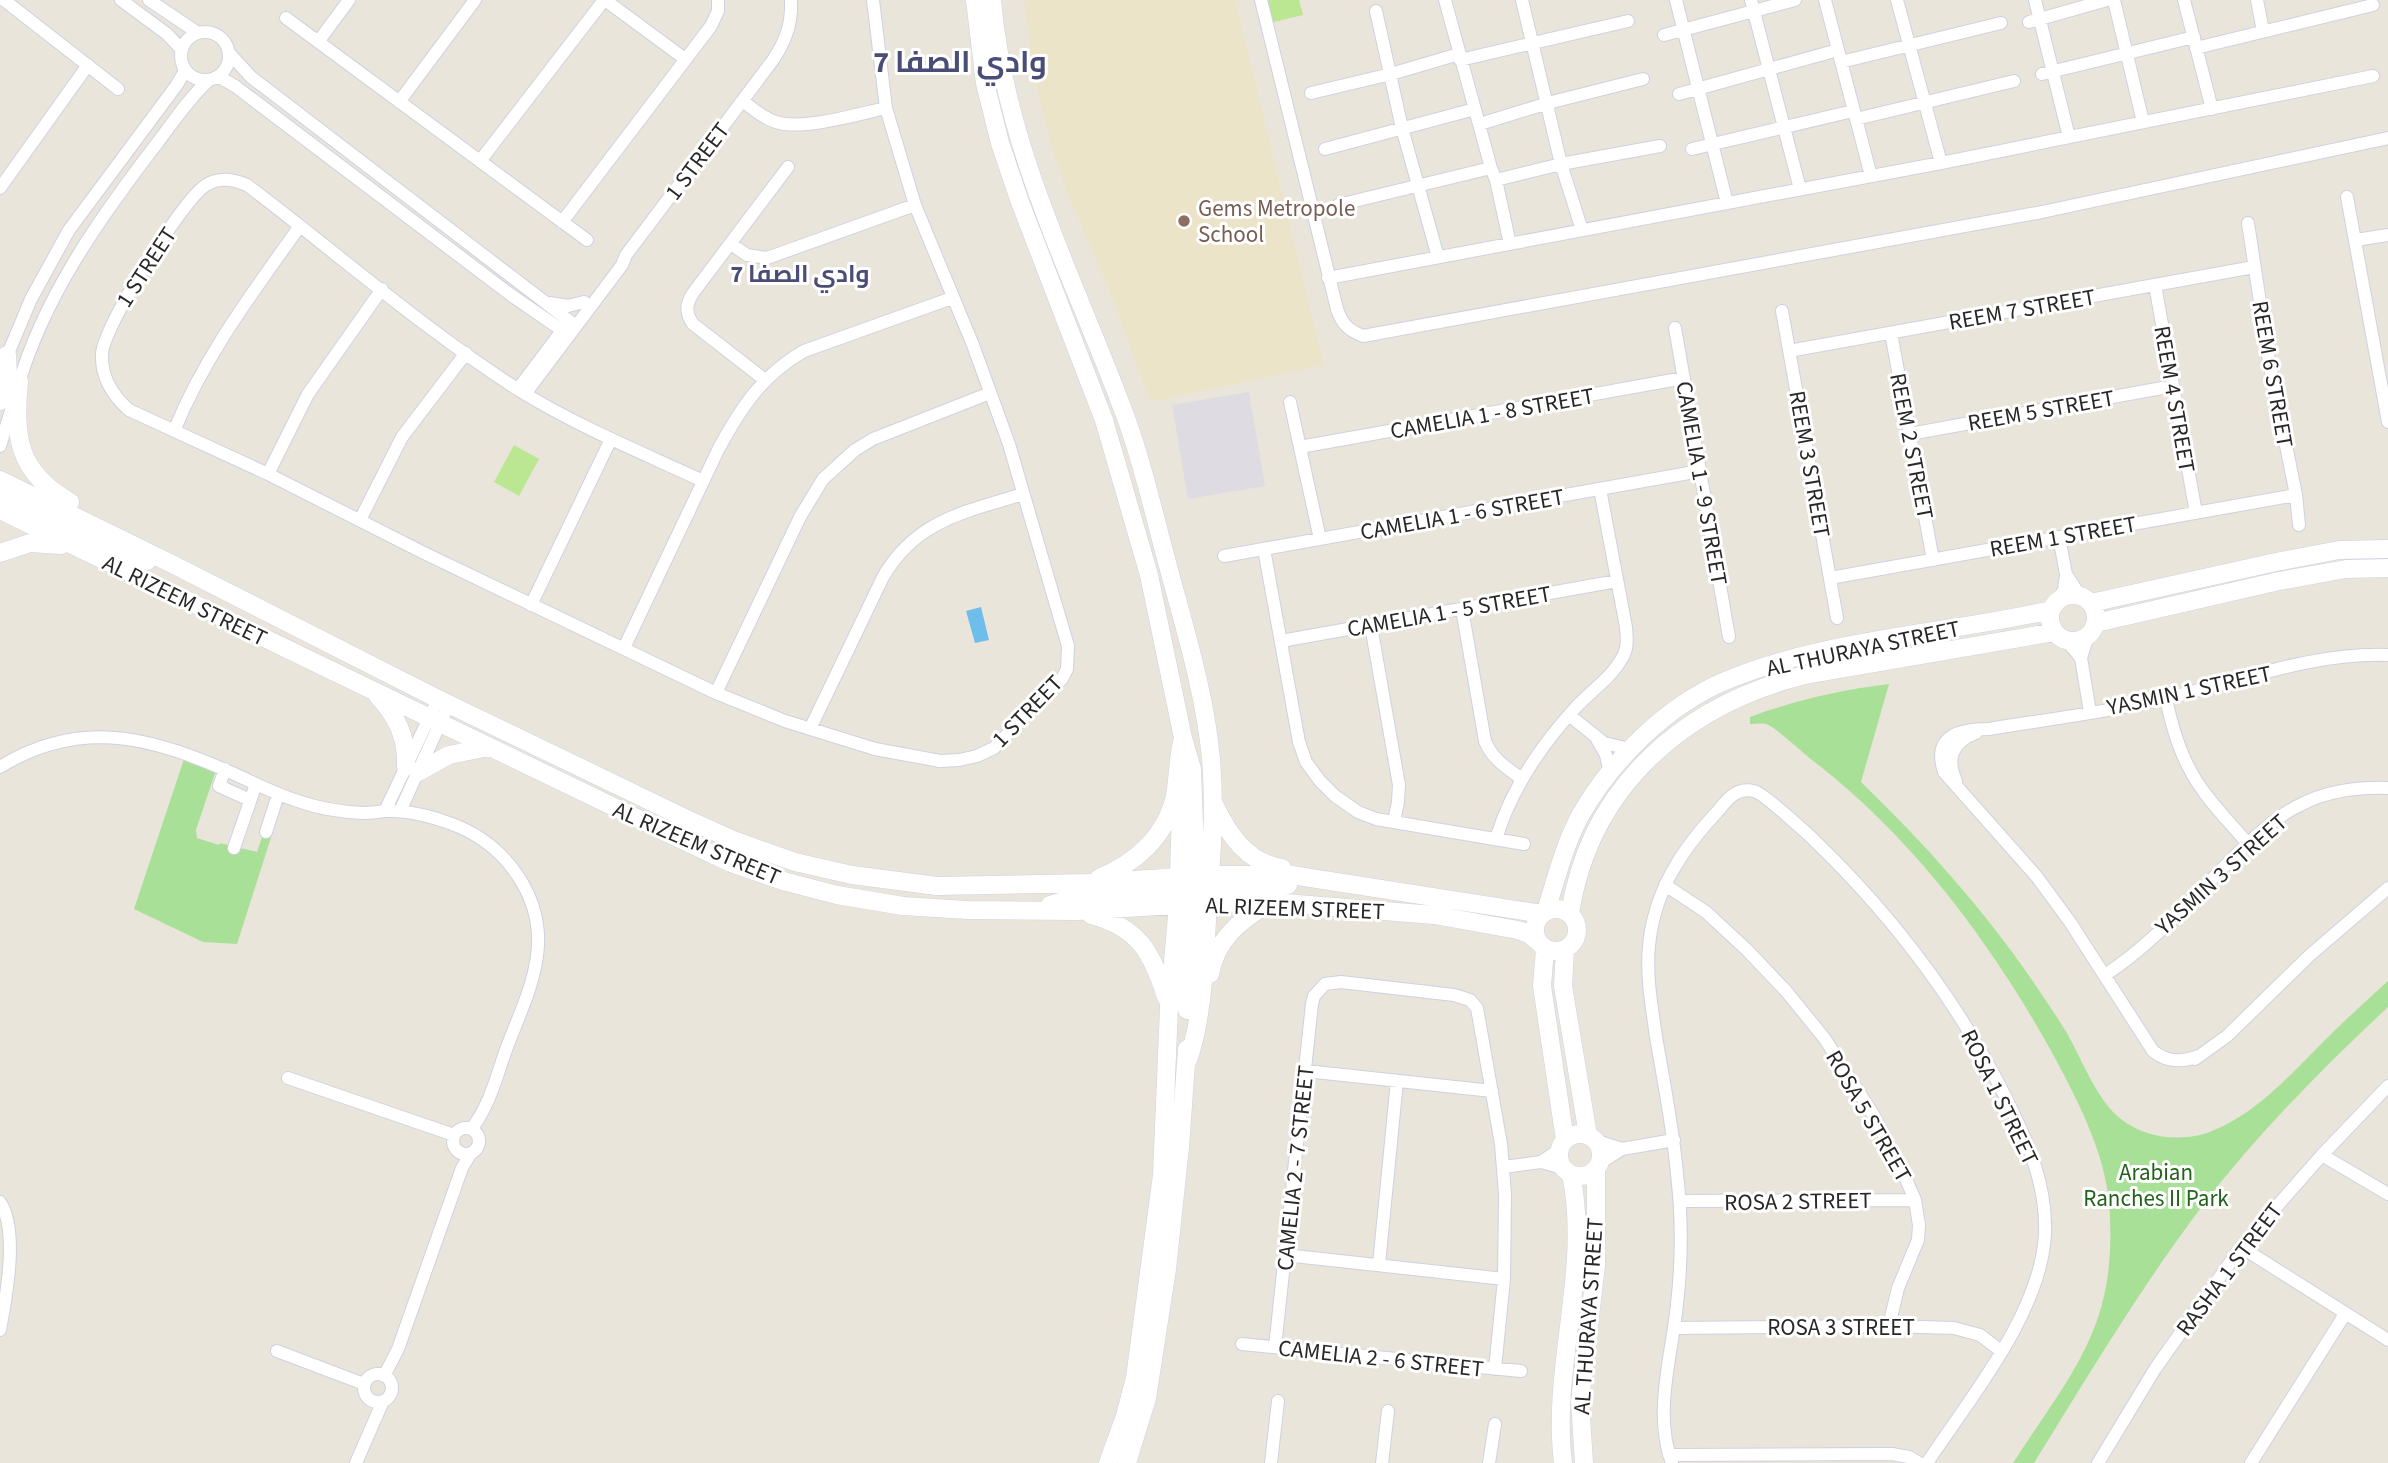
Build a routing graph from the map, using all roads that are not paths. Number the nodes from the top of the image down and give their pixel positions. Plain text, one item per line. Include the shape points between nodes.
1 (4, 0) edge
2 (121, 0) edge
3 (149, 0) edge
4 (349, 0) edge
5 (475, 0) edge
6 (604, 0) edge
7 (718, 0) edge
8 (791, 0) edge
9 (873, 0) edge
10 (975, 0) edge
11 (992, 0) edge
12 (1261, 0) edge
13 (1445, 0) edge
14 (1522, 0) edge
15 (1676, 0) edge
16 (1795, 0) edge
17 (1827, 0) edge
18 (1897, 0) edge
19 (2035, 0) edge
20 (2107, 0) edge
21 (2114, 0) edge
22 (2185, 0) edge
23 (2257, 0) edge
24 (2373, 5) dead end
25 (1752, 6) edge
26 (0, 7) edge
27 (1376, 11) dead end
28 (286, 18) dead end
29 (2034, 20) junction
30 (1628, 21) dead end
31 (2001, 23) dead end
32 (1685, 30) junction
33 (2263, 31) junction
34 (198, 33) junction
35 (1664, 35) dead end
36 (317, 42) junction
37 (2195, 42) junction
38 (1534, 44) junction
39 (1909, 45) junction
40 (182, 50) junction
41 (230, 54) junction
42 (2126, 54) junction
43 (1839, 56) junction
44 (1460, 57) junction
45 (685, 59) junction
46 (88, 65) junction
47 (184, 67) junction
48 (1769, 69) junction
49 (2048, 73) junction
50 (1391, 74) junction
51 (2374, 76) dead end
52 (213, 79) junction
53 (1643, 79) dead end
54 (2014, 81) dead end
55 (118, 89) dead end
56 (1699, 89) junction
57 (1311, 93) dead end
58 (1679, 94) dead end
59 (743, 101) junction
60 (399, 102) junction
61 (1925, 102) junction
62 (1548, 103) junction
63 (886, 108) junction
64 (2212, 108) junction
65 (1475, 109) junction
66 (1854, 115) junction
67 (2143, 122) junction
68 (1479, 124) junction
69 (1784, 127) junction
70 (1402, 128) junction
71 (138, 136) junction
72 (2069, 137) junction
73 (2388, 138) edge
74 (1714, 144) junction
75 (1660, 146) dead end
76 (153, 149) junction
77 (1325, 149) dead end
78 (1692, 149) dead end
79 (480, 161) junction
80 (1941, 163) junction
81 (1561, 164) junction
82 (788, 167) dead end
83 (1493, 174) junction
84 (109, 175) junction
85 (1871, 176) junction
86 (1419, 186) junction
87 (124, 187) junction
88 (0, 188) edge
89 (1800, 189) junction
90 (2347, 197) dead end
91 (1727, 203) junction
92 (915, 205) junction
93 (1338, 205) dead end
94 (562, 222) junction
95 (2248, 223) dead end
96 (300, 226) junction
97 (1582, 230) junction
98 (2388, 235) edge
99 (587, 240) dead end
100 (2356, 240) junction
101 (731, 244) junction
102 (1510, 244) junction
103 (626, 255) junction
104 (1438, 257) junction
105 (2254, 267) junction
106 (1328, 278) junction
107 (2155, 285) junction
108 (382, 289) junction
109 (952, 298) junction
110 (545, 301) junction
111 (584, 302) junction
112 (530, 309) junction
113 (1782, 311) dead end
114 (569, 328) junction
115 (1675, 328) dead end
116 (1891, 333) junction
117 (548, 349) junction
118 (1789, 351) junction
119 (466, 353) junction
120 (4, 357) edge
121 (0, 374) edge
122 (1684, 378) junction
123 (765, 380) junction
124 (19, 381) junction
125 (2173, 386) junction
126 (522, 391) junction
127 (990, 393) junction
128 (0, 401) edge
129 (1290, 402) dead end
130 (2388, 422) edge
131 (174, 431) junction
132 (1910, 434) junction
133 (611, 439) junction
134 (0, 446) edge
135 (1300, 447) junction
136 (1700, 471) junction
137 (268, 474) junction
138 (0, 480) edge
139 (703, 481) junction
140 (1600, 489) junction
141 (1023, 494) junction
142 (0, 495) edge
143 (2296, 495) junction
144 (0, 510) edge
145 (2196, 513) junction
146 (360, 520) junction
147 (2299, 525) dead end
148 (104, 530) junction
149 (2059, 537) junction
150 (1320, 539) junction
151 (77, 547) junction
152 (2384, 547) edge
153 (1264, 549) junction
154 (0, 553) edge
155 (1224, 556) dead end
156 (1933, 560) junction
157 (172, 564) junction
158 (2388, 568) edge
159 (2066, 575) junction
160 (1830, 578) junction
161 (1616, 580) junction
162 (2086, 600) junction
163 (531, 604) junction
164 (2054, 606) junction
165 (1462, 609) junction
166 (1837, 618) dead end
167 (1371, 626) junction
168 (2092, 629) junction
169 (2060, 636) junction
170 (1729, 637) dead end
171 (1281, 641) junction
172 (624, 648) junction
173 (2388, 656) edge
174 (2081, 658) junction
175 (373, 691) junction
176 (716, 694) junction
177 (2166, 699) junction
178 (444, 702) junction
179 (2090, 712) junction
180 (1569, 715) junction
181 (435, 720) junction
182 (810, 729) junction
183 (1183, 738) junction
184 (1597, 738) junction
185 (490, 747) junction
186 (1630, 749) junction
187 (0, 767) edge
188 (225, 769) junction
189 (412, 769) junction
190 (1609, 773) junction
191 (1522, 779) junction
192 (256, 784) junction
193 (2388, 788) edge
194 (278, 794) junction
195 (250, 800) junction
196 (1213, 801) junction
197 (385, 811) junction
198 (400, 811) junction
199 (1394, 821) junction
200 (266, 832) dead end
201 (1496, 839) junction
202 (1524, 844) dead end
203 (2248, 844) junction
204 (234, 848) dead end
205 (1314, 877) junction
206 (1088, 883) junction
207 (1665, 885) junction
208 (2388, 888) edge
209 (1194, 889) junction
210 (1438, 897) junction
211 (1272, 902) junction
212 (1037, 911) junction
213 (1077, 911) junction
214 (1469, 912) junction
215 (1544, 912) junction
216 (1570, 914) junction
217 (1434, 915) junction
218 (1541, 945) junction
219 (1565, 950) junction
220 (2105, 975) junction
221 (1169, 1007) junction
222 (1188, 1060) junction
223 (1306, 1071) junction
224 (288, 1078) dead end
225 (1397, 1081) junction
226 (2386, 1089) edge
227 (1492, 1091) junction
228 (471, 1129) junction
229 (454, 1135) junction
230 (1592, 1138) junction
231 (1674, 1140) junction
232 (1622, 1149) junction
233 (457, 1151) junction
234 (471, 1153) junction
235 (2322, 1155) junction
236 (1565, 1158) junction
237 (1598, 1166) junction
238 (1504, 1167) junction
239 (460, 1174) junction
240 (2388, 1194) edge
241 (1915, 1200) junction
242 (0, 1202) edge
243 (1680, 1202) junction
244 (2241, 1247) junction
245 (1285, 1255) junction
246 (1378, 1265) junction
247 (1504, 1279) junction
248 (2345, 1314) junction
249 (1889, 1326) junction
250 (1674, 1328) junction
251 (0, 1330) edge
252 (2388, 1340) edge
253 (1242, 1344) dead end
254 (1275, 1347) junction
255 (277, 1351) dead end
256 (2001, 1351) junction
257 (1495, 1369) junction
258 (1521, 1371) dead end
259 (384, 1376) junction
260 (364, 1384) junction
261 (376, 1400) junction
262 (1278, 1401) dead end
263 (1388, 1411) dead end
264 (1495, 1424) dead end
265 (1671, 1459) edge
266 (356, 1463) edge
267 (1108, 1463) edge
268 (1127, 1463) edge
269 (1271, 1463) edge
270 (1382, 1463) edge
271 (1489, 1463) edge
272 (1563, 1463) edge
273 (1584, 1463) edge
274 (1919, 1463) edge
275 (1927, 1463) edge
276 (2098, 1463) edge
277 (2251, 1463) edge

1 - 26 street
1 - 46 street
2 - 40 street
3 - 34 street
4 - 36 street
5 - 60 street
6 - 45 street
6 - 79 street
7 - 45 street via 715,19
8 - 59 street, 1 STREET via 787,38
9 - 63 street, 1 STREET
10 - 183 street via 985,83 1000,143 1117,459 1158,611
11 - 196 street via 1000,58 1024,160 1122,405 1144,474 1199,682
12 - 106 street
13 - 44 street
14 - 38 street
15 - 32 street
16 - 25 street
17 - 43 street
18 - 39 street
19 - 29 street
20 - 29 street
21 - 42 street
22 - 37 street
23 - 33 street
24 - 33 street
25 - 32 street
25 - 48 street
27 - 50 street
28 - 36 street
29 - 49 street
30 - 38 street
31 - 39 street
32 - 35 street
32 - 56 street
33 - 37 street
34 - 40 street
34 - 41 street via 219,36
36 - 60 street
37 - 42 street
37 - 64 street
38 - 44 street
38 - 62 street
39 - 43 street
39 - 61 street
40 - 47 street
41 - 52 street via 228,66
41 - 110 street via 251,77
42 - 49 street
42 - 67 street
43 - 48 street
43 - 66 street
44 - 50 street
44 - 65 street
45 - 94 street
46 - 55 street
46 - 88 street
47 - 52 street via 197,79
47 - 71 street via 176,86
48 - 56 street
48 - 69 street
49 - 72 street
50 - 57 street
50 - 70 street
51 - 64 street
52 - 76 street via 195,94
52 - 112 street via 226,80 240,89
53 - 62 street
54 - 61 street
56 - 58 street
56 - 74 street
59 - 63 street, 1 STREET via 788,125
59 - 103 street, 1 STREET
60 - 79 street
61 - 66 street
61 - 80 street
62 - 68 street
62 - 81 street
63 - 92 street, 1 STREET
64 - 67 street
65 - 68 street
65 - 70 street
66 - 69 street
66 - 85 street
67 - 72 street
68 - 83 street
69 - 74 street
69 - 89 street
70 - 77 street
70 - 86 street
71 - 76 street
71 - 84 street
72 - 80 street
73 - 106 street via 2052,210 1363,336 1341,321
74 - 78 street
74 - 91 street
75 - 81 street
76 - 87 street
79 - 94 street
80 - 85 street
81 - 83 street
81 - 97 street
82 - 101 street
83 - 86 street
83 - 102 street
84 - 87 street
84 - 120 street via 55,253
85 - 89 street
86 - 93 street
86 - 104 street
87 - 124 street via 55,297
89 - 91 street
90 - 100 street
91 - 97 street
92 - 101 street via 766,258 747,255
92 - 109 street, 1 STREET
94 - 99 street
95 - 105 street, REEM 6 STREET
96 - 108 street, 1 STREET
96 - 131 street via 223,334
96 - 131 street, 1 STREET via 237,180 205,185 190,200 125,298 105,337 102,366 106,380 129,410
97 - 102 street
98 - 100 street
100 - 130 street
101 - 123 street via 689,298 687,312 693,324
102 - 104 street
103 - 111 street
103 - 114 street
104 - 106 street
105 - 107 street, REEM 7 STREET
105 - 143 street, REEM 6 STREET
107 - 116 street, REEM 7 STREET
107 - 125 street, REEM 4 STREET
108 - 119 street, 1 STREET
108 - 137 street via 308,394
109 - 123 street via 804,351
109 - 127 street, 1 STREET
110 - 111 street via 568,306
110 - 114 street
111 - 114 street
112 - 114 street
112 - 117 street via 544,327
113 - 118 street, REEM 3 STREET
114 - 117 street
114 - 126 street
115 - 122 street, CAMELIA 1 - 9 STREET
116 - 118 street, REEM 7 STREET
116 - 132 street, REEM 2 STREET
117 - 126 street
118 - 160 street, REEM 3 STREET
119 - 126 street, 1 STREET
119 - 146 street via 402,437
120 - 121 street
120 - 128 street via 8,376
122 - 135 street, CAMELIA 1 - 8 STREET
122 - 136 street, CAMELIA 1 - 9 STREET
123 - 139 street via 728,431
124 - 134 street
124 - 148 street via 17,431 26,461 43,484 97,518
125 - 132 street, REEM 5 STREET
125 - 145 street, REEM 4 STREET
126 - 133 street, 1 STREET
127 - 141 street, 1 STREET
127 - 176 street via 873,439 823,480 800,517
129 - 135 street
131 - 137 street, 1 STREET
132 - 156 street, REEM 2 STREET
133 - 139 street, 1 STREET
133 - 163 street
135 - 150 street
136 - 140 street, CAMELIA 1 - 6 STREET
136 - 170 street, CAMELIA 1 - 9 STREET
137 - 146 street, 1 STREET
138 - 148 street, AL RIZEEM STREET
139 - 172 street
140 - 150 street, CAMELIA 1 - 6 STREET
140 - 161 street
141 - 182 street via 943,520 897,555
141 - 182 street, 1 STREET via 1068,646 1067,669 1055,688 994,748 959,760 876,750
142 - 157 street via 125,554
143 - 145 street, REEM 1 STREET
143 - 147 street, REEM 6 STREET
144 - 151 street, AL RIZEEM STREET
145 - 149 street, REEM 1 STREET
146 - 163 street, 1 STREET
148 - 157 street, AL RIZEEM STREET
149 - 156 street, REEM 1 STREET
149 - 159 street
150 - 153 street, CAMELIA 1 - 6 STREET
151 - 154 street via 30,543
151 - 175 street, AL RIZEEM STREET
152 - 162 street via 2339,550
153 - 155 street, CAMELIA 1 - 6 STREET
153 - 171 street
156 - 160 street, REEM 1 STREET
157 - 178 street, AL RIZEEM STREET
158 - 168 street via 2346,569 2279,581
159 - 162 street
159 - 164 street
160 - 166 street, REEM 3 STREET
161 - 165 street, CAMELIA 1 - 5 STREET
161 - 180 street via 1626,627 1624,655
162 - 164 street via 2064,596
162 - 168 street via 2096,616
163 - 172 street, 1 STREET
164 - 169 street via 2050,618
164 - 186 street, AL THURAYA STREET via 1796,657 1747,672 1697,696
165 - 167 street, CAMELIA 1 - 5 STREET
165 - 191 street via 1485,741 1497,761
167 - 171 street, CAMELIA 1 - 5 STREET
167 - 199 street via 1399,785
168 - 169 street via 2077,640
168 - 174 street
169 - 174 street
169 - 216 street, AL THURAYA STREET via 1805,675 1722,704 1675,735 1608,808 1581,864
171 - 199 street via 1306,762 1347,806
172 - 176 street, 1 STREET
173 - 177 street, YASMIN 1 STREET via 2306,663
174 - 179 street
175 - 181 street, AL RIZEEM STREET
175 - 189 street via 400,727
176 - 182 street, 1 STREET
177 - 179 street, YASMIN 1 STREET
177 - 203 street via 2189,768
178 - 181 street
178 - 206 street, AL RIZEEM STREET via 713,832 795,862 937,886
179 - 220 street, YASMIN 1 STREET via 1968,736 1958,742 1950,762 1961,793 2037,877
180 - 184 street
180 - 191 street
181 - 185 street, AL RIZEEM STREET
181 - 189 street
183 - 206 street via 1174,800 1157,836 1128,863
183 - 209 street via 1192,769
184 - 186 street
184 - 190 street
185 - 189 street
185 - 212 street, AL RIZEEM STREET via 713,855 783,881 903,906
186 - 190 street, AL THURAYA STREET
187 - 188 street via 48,745 110,737 158,743
188 - 192 street
188 - 195 street via 219,786
189 - 197 street
189 - 198 street
190 - 215 street, AL THURAYA STREET via 1580,818
191 - 201 street
192 - 194 street
192 - 195 street
193 - 203 street, YASMIN 3 STREET via 2347,789 2304,802
194 - 197 street via 335,811
194 - 200 street
195 - 204 street
196 - 205 street, AL RIZEEM STREET via 1229,832 1252,857
196 - 209 street
197 - 198 street
198 - 228 street via 444,821 488,844 515,871 536,918 538,944 531,982 485,1106
199 - 201 street
201 - 202 street
203 - 220 street, YASMIN 3 STREET via 2169,922
205 - 209 street via 1292,885
205 - 210 street, AL RIZEEM STREET
206 - 209 street, AL RIZEEM STREET
207 - 231 street, ROSA 1 STREET via 1654,915 1648,972
207 - 241 street, ROSA 5 STREET via 1706,912 1747,950 1825,1038 1874,1116
207 - 256 street, ROSA 1 STREET via 1689,842 1716,812 1746,799 1760,801 1801,828 1857,884 1934,976 1965,1023 2021,1129 2045,1208 2041,1264 2033,1291
208 - 220 street, YASMIN 1 STREET via 2227,1036 2184,1066 2166,1066 2151,1056
209 - 211 street, AL RIZEEM STREET
209 - 212 street via 1071,899
209 - 213 street, AL RIZEEM STREET
209 - 221 street
209 - 222 street
210 - 214 street, AL RIZEEM STREET
210 - 217 street
211 - 217 street, AL RIZEEM STREET
211 - 222 street via 1244,919 1217,951 1210,971 1203,1033
212 - 213 street, AL RIZEEM STREET
213 - 221 street via 1112,921 1140,941 1155,964
214 - 215 street, AL RIZEEM STREET
214 - 217 street, AL RIZEEM STREET
214 - 218 street, AL RIZEEM STREET via 1524,931
215 - 216 street via 1561,909
215 - 218 street via 1534,927
216 - 219 street via 1577,933
218 - 219 street via 1555,952
218 - 236 street, AL THURAYA STREET via 1542,986
219 - 230 street via 1563,986
221 - 267 street via 1163,1165 1141,1336 1135,1378
222 - 268 street via 1167,1269 1147,1398
223 - 225 street
223 - 227 street, CAMELIA 2 - 7 STREET via 1312,1004 1318,989 1341,982 1454,995 1474,1003
223 - 245 street, CAMELIA 2 - 7 STREET
224 - 229 street
225 - 227 street
225 - 246 street
226 - 235 street, RASHA 1 STREET
227 - 238 street
228 - 229 street via 460,1129
228 - 234 street via 479,1141
229 - 233 street
230 - 232 street
230 - 236 street via 1578,1133
230 - 237 street via 1602,1154
231 - 232 street
231 - 243 street, ROSA 1 STREET
232 - 237 street
233 - 234 street
233 - 239 street
234 - 239 street
235 - 240 street
235 - 244 street, RASHA 1 STREET
236 - 237 street via 1584,1176
236 - 238 street
236 - 272 street, AL THURAYA STREET via 1575,1198 1576,1251 1560,1400
237 - 273 street, AL THURAYA STREET via 1596,1265 1580,1401
238 - 247 street
239 - 259 street via 398,1349
241 - 243 street, ROSA 2 STREET
241 - 249 street, ROSA 5 STREET via 1917,1240
242 - 251 street via 6,1215 9,1263
243 - 250 street, ROSA 1 STREET via 1681,1265
244 - 248 street
244 - 276 street, RASHA 1 STREET via 2155,1369
245 - 246 street
245 - 254 street, CAMELIA 2 - 7 STREET
246 - 247 street
247 - 257 street
248 - 252 street
248 - 277 street
249 - 250 street, ROSA 3 STREET
249 - 256 street, ROSA 3 STREET via 1967,1331
250 - 265 street, ROSA 1 STREET via 1664,1402
253 - 254 street, CAMELIA 2 - 6 STREET
254 - 257 street, CAMELIA 2 - 6 STREET
255 - 260 street
256 - 275 street, ROSA 1 STREET
257 - 258 street, CAMELIA 2 - 6 STREET
259 - 260 street via 372,1376
259 - 261 street via 391,1389 389,1396
260 - 261 street via 365,1394
261 - 266 street
262 - 269 street
263 - 270 street
264 - 271 street
265 - 274 street via 1892,1454

